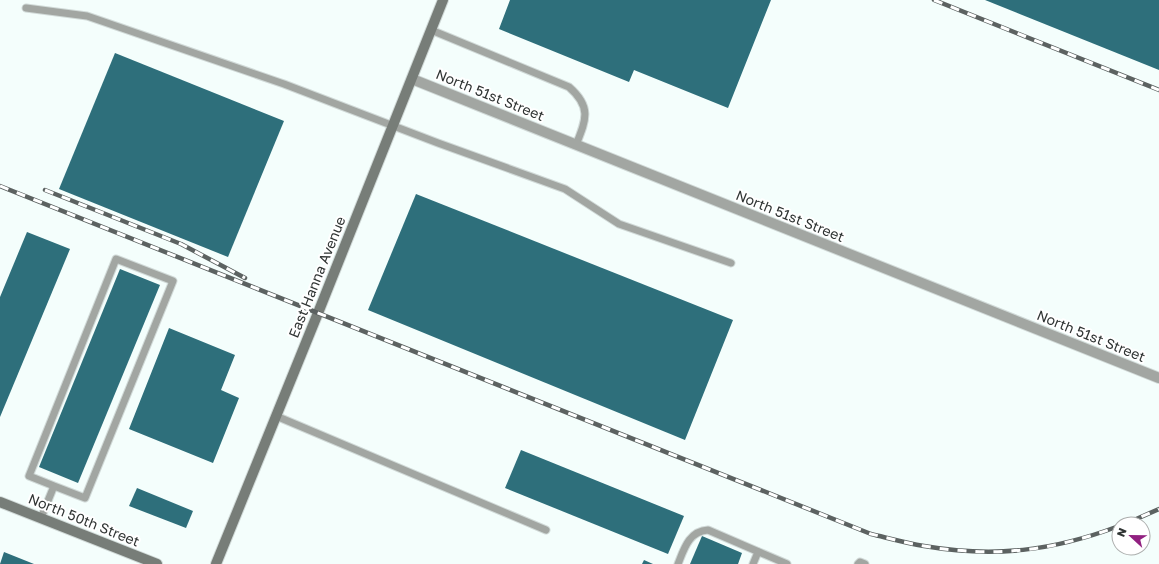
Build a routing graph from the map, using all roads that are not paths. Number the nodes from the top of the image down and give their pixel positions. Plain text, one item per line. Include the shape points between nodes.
1 (443, 0) edge
2 (26, 8) dead end
3 (431, 30) junction
4 (412, 79) junction
5 (393, 125) junction
6 (576, 145) junction
7 (731, 263) dead end
8 (1159, 378) edge
9 (276, 416) junction
10 (54, 486) junction
11 (0, 502) edge
12 (41, 518) junction
13 (546, 530) dead end
14 (758, 552) junction
15 (157, 564) edge
16 (216, 564) edge
17 (678, 564) edge
18 (753, 564) edge
19 (787, 564) edge
20 (858, 564) edge
21 (865, 564) edge

1 - 3 street, East Hanna Avenue
2 - 5 lane via 88,16 277,81
3 - 4 street, East Hanna Avenue
3 - 6 lane via 569,87 580,96 586,110 584,126
4 - 5 street, East Hanna Avenue
4 - 6 street, North 51st Street
5 - 7 lane via 565,189 619,224
5 - 9 street, East Hanna Avenue
6 - 8 street, North 51st Street
9 - 13 lane
9 - 16 street, East Hanna Avenue
10 - 10 lane via 85,498 173,281 116,259 29,476
10 - 12 lane
11 - 12 street, North 50th Street
12 - 15 street, North 50th Street
14 - 17 lane via 708,530 700,531 693,535
14 - 18 lane
14 - 19 lane
20 - 21 lane

